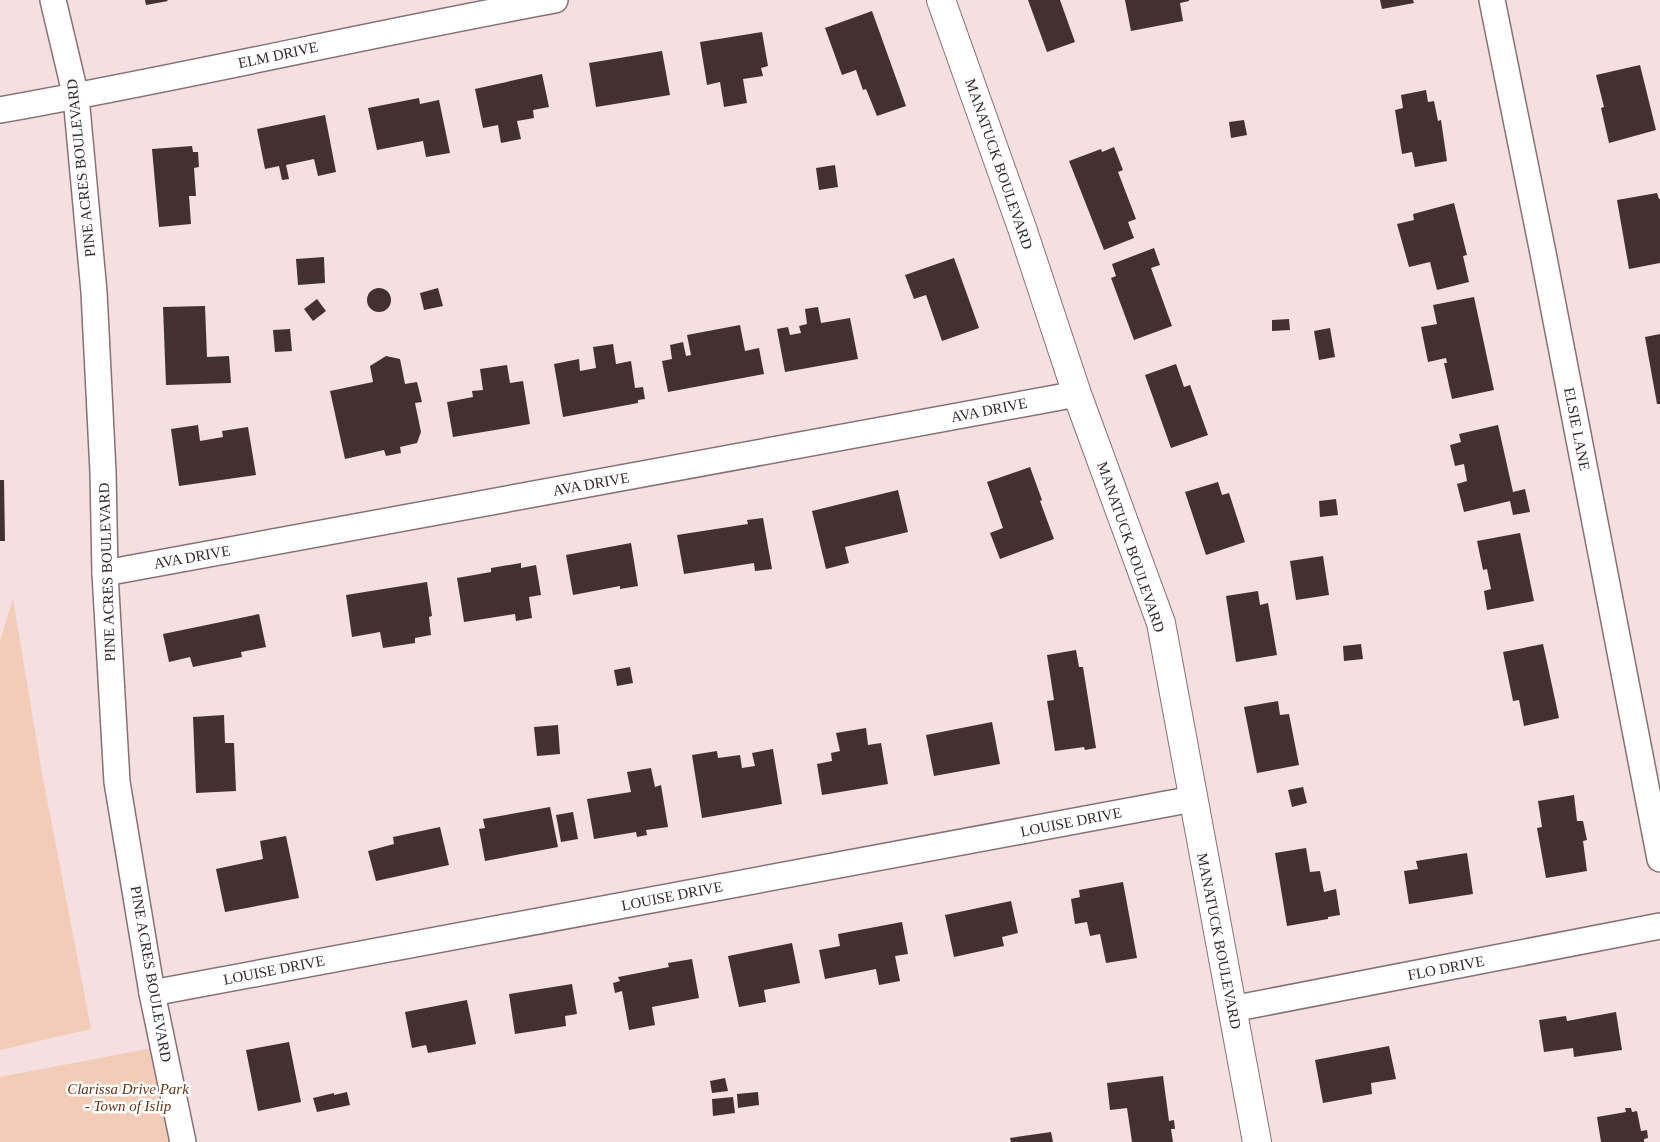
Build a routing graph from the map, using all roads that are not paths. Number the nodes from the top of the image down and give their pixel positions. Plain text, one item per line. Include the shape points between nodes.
1 (53, 0) edge
2 (555, 0) edge
3 (941, 0) edge
4 (1492, 0) edge
5 (464, 8) edge
6 (76, 97) junction
7 (0, 110) edge
8 (1077, 394) junction
9 (105, 573) junction
10 (1193, 799) junction
11 (1660, 859) edge
12 (1660, 926) edge
13 (152, 993) junction
14 (1232, 1009) junction
15 (183, 1142) edge
16 (1257, 1142) edge

1 - 6 street, PINE ACRES BOULEVARD
2 - 5 street, ELM DRIVE
3 - 8 street, MANATUCK BOULEVARD
4 - 11 street, ELSIE LANE
5 - 6 street, ELM DRIVE
6 - 7 street, ELM DRIVE
6 - 9 street, PINE ACRES BOULEVARD via 94,292
8 - 9 street, AVA DRIVE
8 - 10 street, MANATUCK BOULEVARD via 1161,623
9 - 13 street, PINE ACRES BOULEVARD via 117,782
10 - 13 street, LOUISE DRIVE
10 - 14 street, MANATUCK BOULEVARD
12 - 14 street, FLO DRIVE
13 - 15 street, PINE ACRES BOULEVARD
14 - 16 street, MANATUCK BOULEVARD

